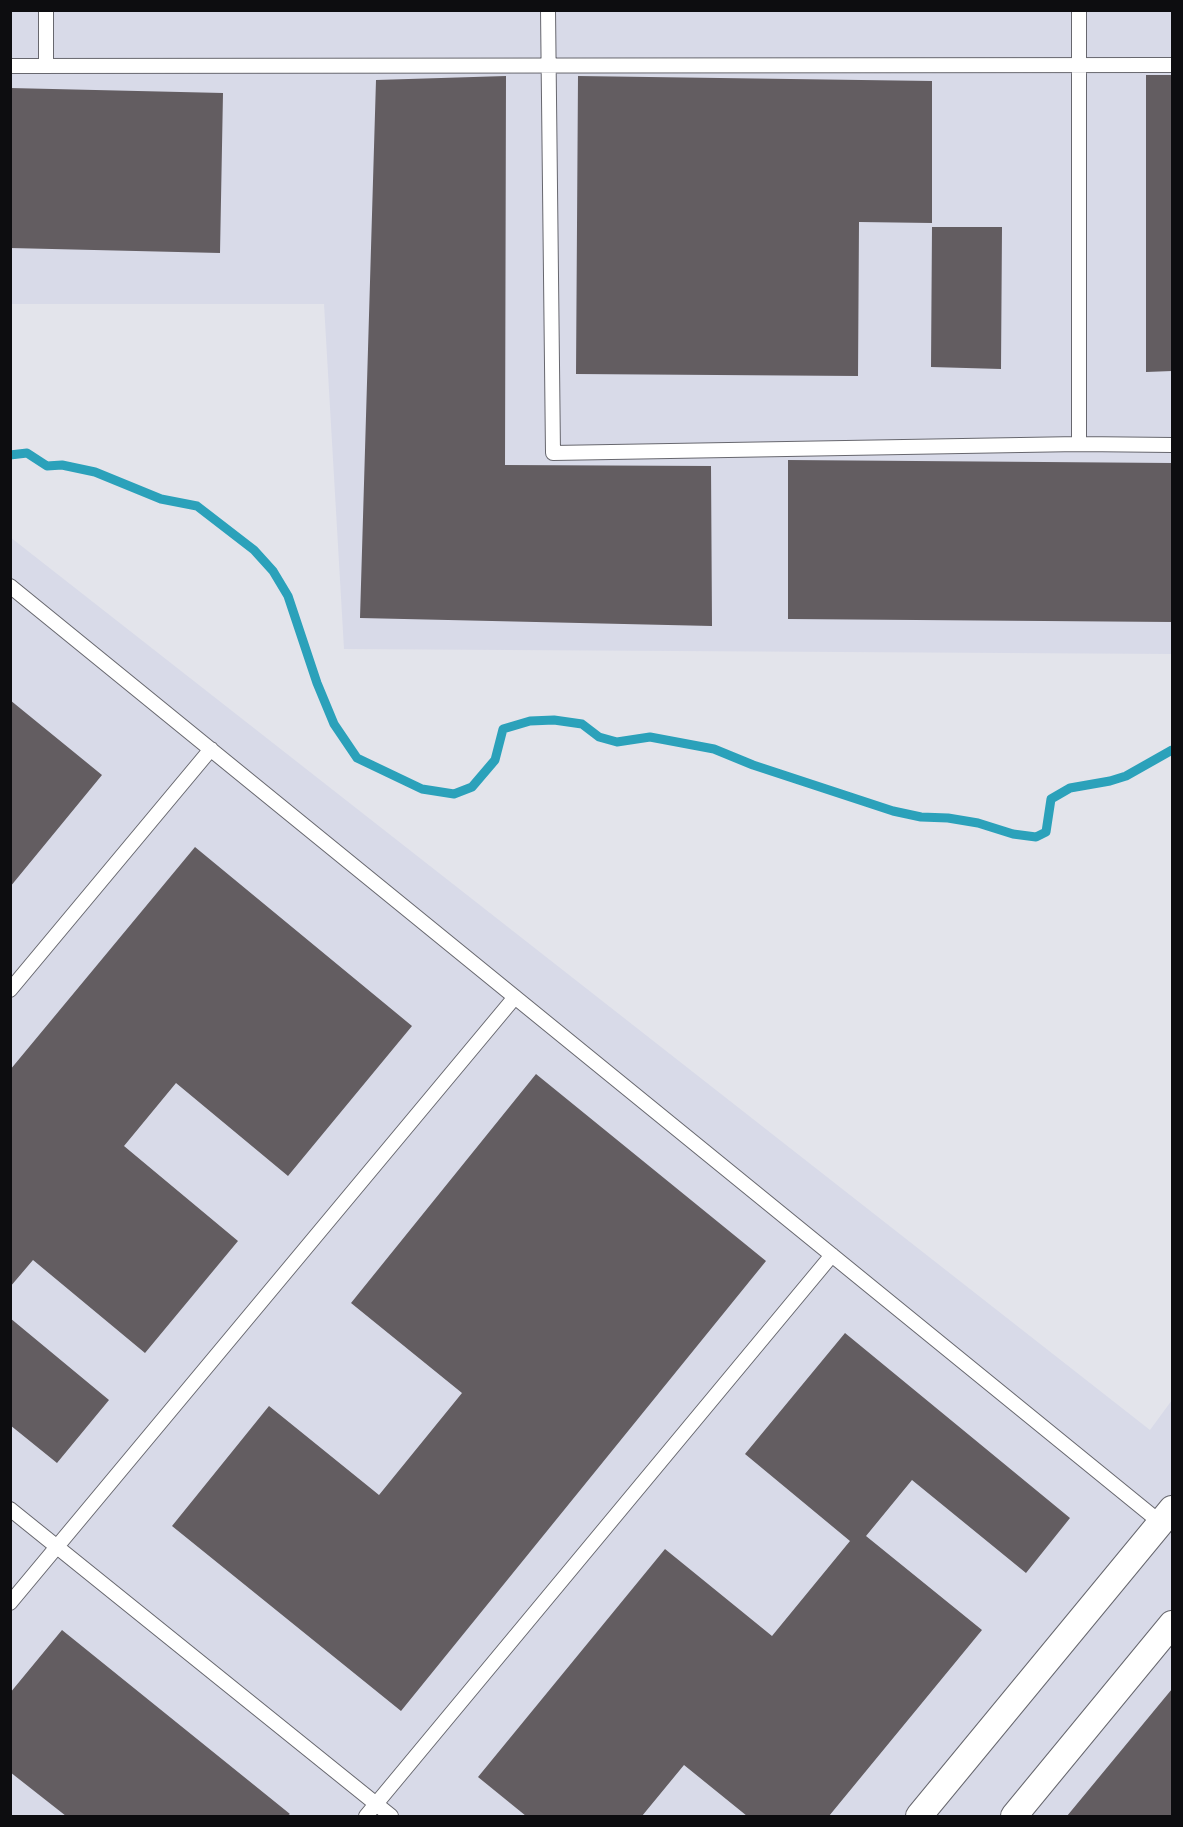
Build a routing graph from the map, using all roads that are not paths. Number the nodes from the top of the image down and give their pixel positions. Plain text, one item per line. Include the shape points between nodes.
1 (46, 10) edge
2 (548, 10) edge
3 (1079, 10) edge
4 (1079, 65) junction
5 (1173, 65) edge
6 (10, 66) edge
7 (46, 66) junction
8 (549, 66) junction
9 (1079, 444) junction
10 (1173, 445) edge
11 (10, 586) edge
12 (211, 749) junction
13 (10, 990) edge
14 (515, 997) junction
15 (832, 1255) junction
16 (10, 1509) edge
17 (1167, 1516) edge
18 (57, 1548) junction
19 (10, 1604) edge
20 (1173, 1624) edge
21 (376, 1804) junction
22 (366, 1816) edge
23 (391, 1816) edge
24 (919, 1816) edge
25 (1014, 1816) edge

1 - 7 lane
2 - 8 lane
3 - 4 lane
4 - 5 lane
4 - 8 lane
4 - 9 lane
6 - 7 lane
7 - 8 lane
8 - 9 lane via 553,453
9 - 10 lane
11 - 12 lane
12 - 13 lane
12 - 14 lane
14 - 15 lane
14 - 18 lane
15 - 17 lane
15 - 21 lane
16 - 18 lane
17 - 24 street
18 - 19 lane
18 - 21 lane
20 - 25 street
21 - 22 lane
21 - 23 lane

